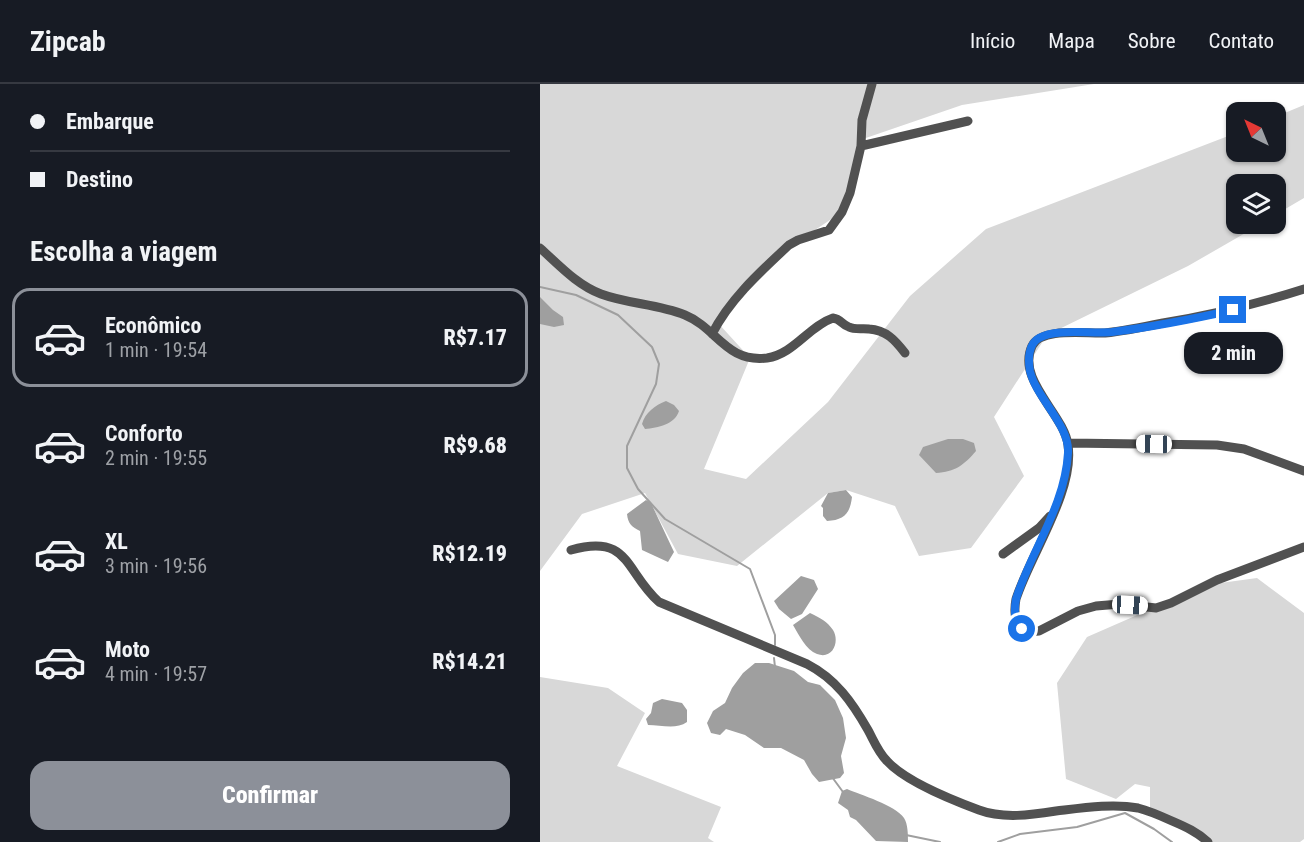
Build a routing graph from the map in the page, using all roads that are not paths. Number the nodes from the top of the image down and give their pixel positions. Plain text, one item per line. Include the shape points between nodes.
1 (872, 84) edge
2 (968, 120) dead end
3 (861, 147) junction
4 (540, 248) edge
5 (1304, 289) edge
6 (712, 334) junction
7 (905, 353) dead end
8 (1068, 443) junction
9 (1304, 471) edge
10 (1053, 512) junction
11 (1304, 547) edge
12 (571, 550) dead end
13 (1003, 554) dead end
14 (1208, 842) edge

1 - 3 street via 862,120
2 - 3 street
3 - 6 street via 850,193 836,223 821,234 789,245 745,288
4 - 6 street via 571,276 600,294 687,315
5 - 8 street via 1207,316 1112,332 1040,337 1029,354 1030,370
6 - 7 street via 738,355 766,358 776,356 828,319 836,318 851,328 872,329 890,336
8 - 9 street via 1244,448
8 - 10 street via 1065,478
10 - 11 street via 1016,599 1016,620 1029,632 1096,606 1156,608 1216,580
10 - 13 street via 1039,528
12 - 14 street via 609,547 632,566 659,602 828,676 859,713 886,760 927,788 980,811 997,814 1136,808 1189,828

